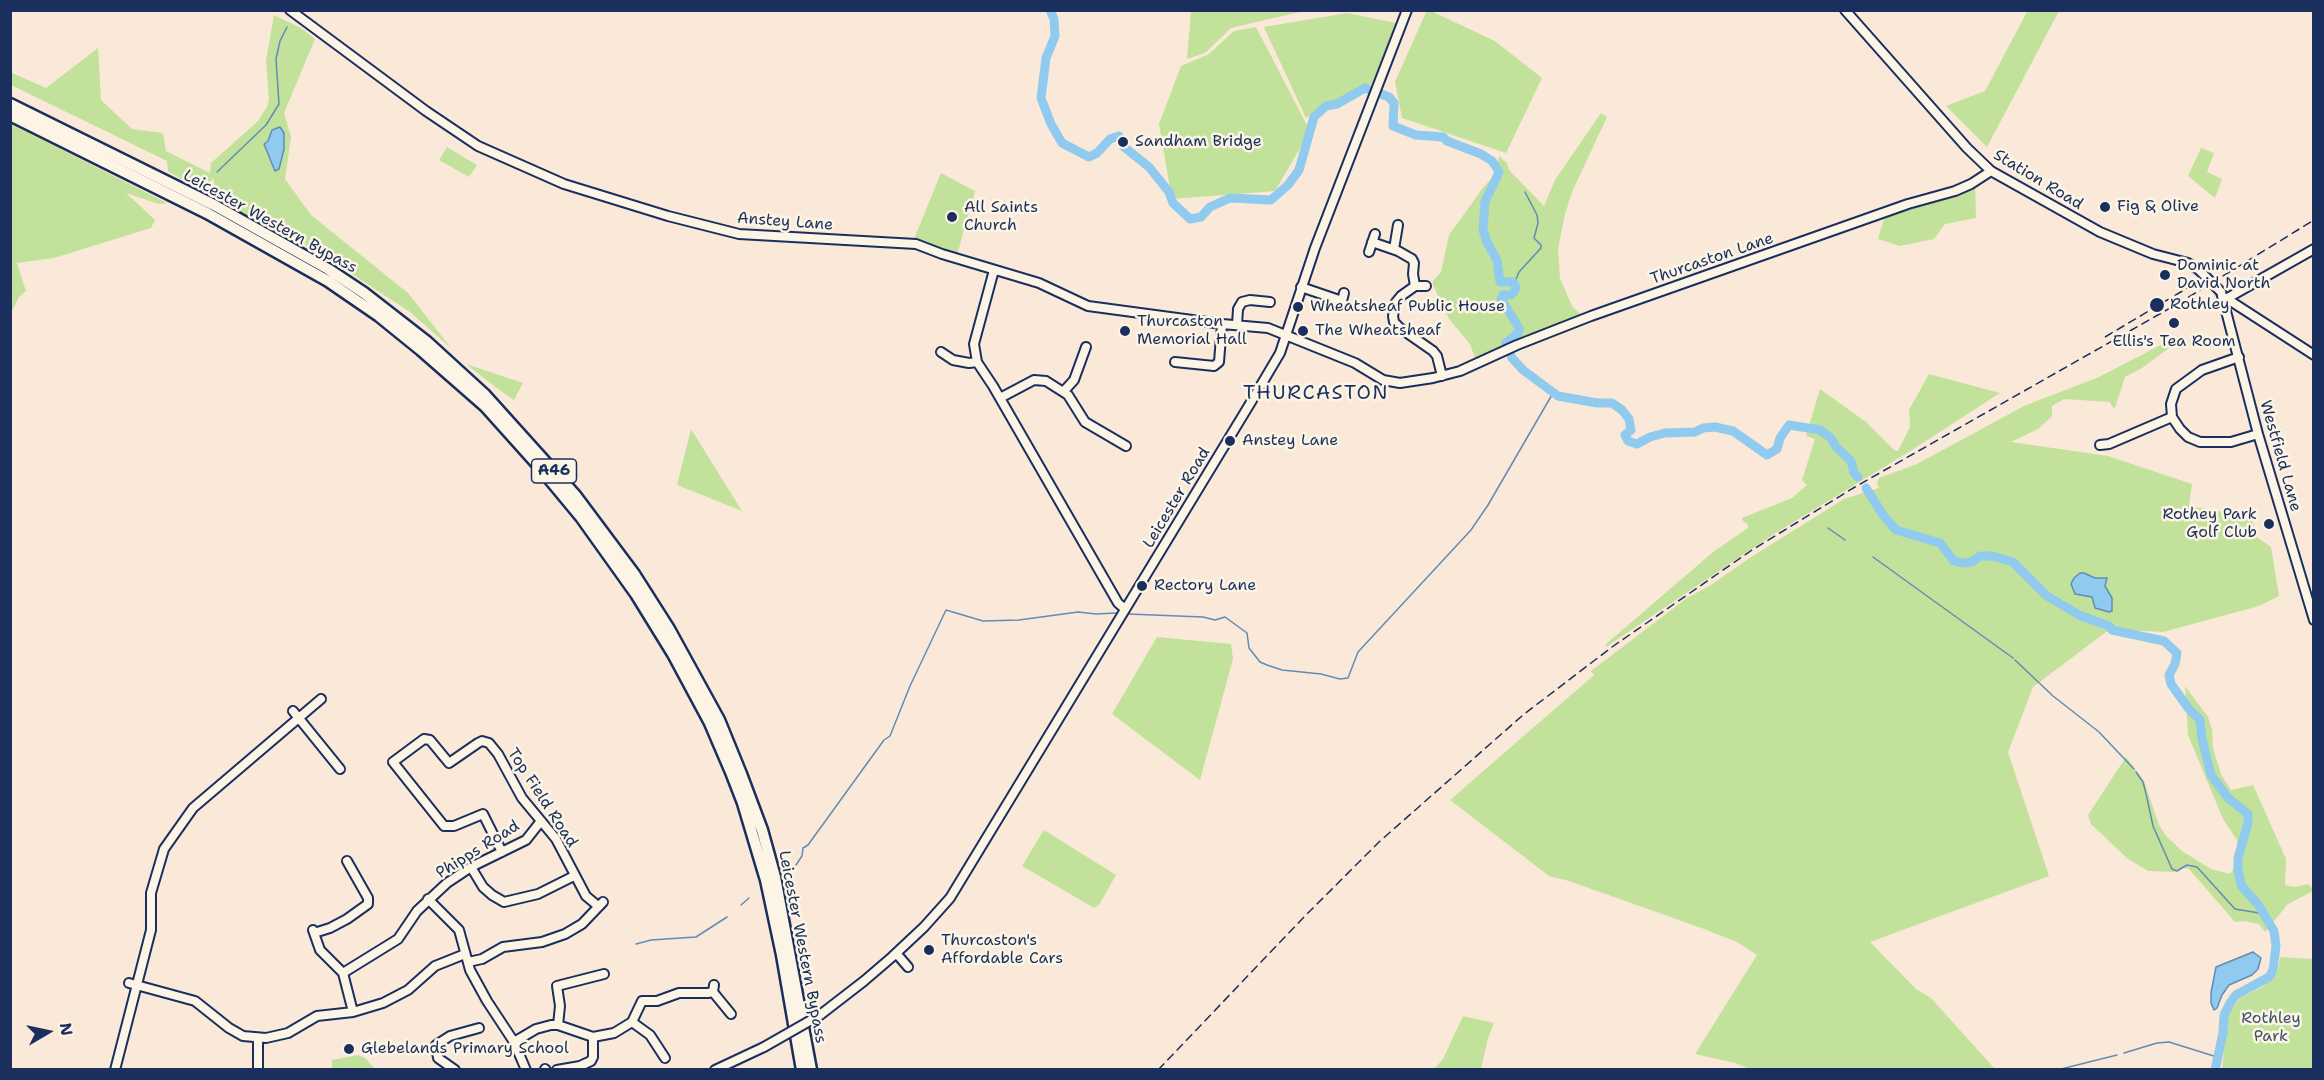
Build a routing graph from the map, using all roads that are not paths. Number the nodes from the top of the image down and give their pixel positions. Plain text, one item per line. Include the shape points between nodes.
1 (291, 10) edge
2 (1407, 10) edge
3 (1845, 10) edge
4 (10, 104) edge
5 (10, 115) edge
6 (1991, 171) junction
7 (1398, 225) dead end
8 (1394, 249) junction
9 (2313, 249) edge
10 (1370, 252) dead end
11 (994, 270) junction
12 (1414, 286) junction
13 (1426, 286) dead end
14 (1301, 287) junction
15 (2226, 298) junction
16 (1342, 301) dead end
17 (1270, 302) dead end
18 (1222, 324) junction
19 (1237, 325) junction
20 (1285, 336) junction
21 (1081, 351) dead end
22 (941, 352) dead end
23 (2313, 356) edge
24 (2239, 357) junction
25 (977, 362) junction
26 (1175, 362) dead end
27 (1442, 376) junction
28 (1064, 391) junction
29 (1000, 398) junction
30 (2172, 417) junction
31 (2258, 434) junction
32 (2100, 445) dead end
33 (1127, 447) dead end
34 (1125, 609) junction
35 (2313, 620) edge
36 (321, 699) dead end
37 (296, 714) junction
38 (340, 769) dead end
39 (541, 821) junction
40 (502, 852) junction
41 (347, 861) dead end
42 (471, 867) junction
43 (574, 876) junction
44 (428, 899) junction
45 (894, 955) junction
46 (466, 958) junction
47 (908, 967) dead end
48 (343, 973) junction
49 (604, 974) dead end
50 (133, 984) junction
51 (635, 993) dead end
52 (642, 1001) junction
53 (353, 1012) junction
54 (731, 1014) dead end
55 (632, 1022) junction
56 (558, 1025) junction
57 (478, 1028) dead end
58 (593, 1037) junction
59 (258, 1038) junction
60 (514, 1042) junction
61 (664, 1058) dead end
62 (591, 1061) junction
63 (115, 1070) edge
64 (258, 1070) edge
65 (454, 1070) edge
66 (526, 1070) edge
67 (556, 1070) edge
68 (596, 1070) edge
69 (715, 1070) edge
70 (802, 1070) edge
71 (811, 1070) edge

1 - 11 street, Anstey Lane via 478,146 564,184 739,234 916,244
2 - 14 street, Leicester Road
3 - 6 street, Station Road
4 - 71 highway, Leicester Western Bypass / A46 via 213,205 364,293 485,394 575,495 628,565 669,629 719,720 762,830 777,885
5 - 70 highway, Leicester Western Bypass / A46 via 207,213 328,281 379,316 484,406 581,517 673,654 710,723 735,782 775,918
6 - 15 street, Station Road, bridge via 2100,232 2187,263
6 - 27 street, Thurcaston Lane via 1948,194 1908,204 1609,309
7 - 8 street
8 - 10 street via 1374,238
8 - 12 street via 1412,259
9 - 15 street
11 - 18 street, Anstey Lane via 1039,283 1088,306
11 - 25 street via 974,344
12 - 13 street
12 - 27 street via 1396,302 1393,316 1400,328 1433,351
14 - 16 street
14 - 20 street, Leicester Road
15 - 23 street, Station Road
15 - 24 street, Westfield Lane
17 - 19 street via 1242,302
18 - 19 street, Anstey Lane
18 - 26 street via 1219,362 1214,366
19 - 20 street, Anstey Lane via 1268,328
20 - 27 street, Anstey Lane via 1344,358 1385,381 1413,382
20 - 34 street, Leicester Road via 1280,353
21 - 28 street via 1074,380
22 - 25 street via 953,360
24 - 30 street via 2202,370 2182,383 2172,396
24 - 31 street, Westfield Lane
25 - 29 street
28 - 29 street via 1046,381 1034,380
28 - 33 street via 1084,422
29 - 34 street
30 - 31 street via 2188,437 2200,442 2231,442
30 - 32 street
31 - 35 street, Westfield Lane
34 - 45 street, Leicester Road via 950,898
36 - 37 street
37 - 38 street
37 - 50 street via 193,808 170,840 151,892 151,930
39 - 40 street, Phipps Road via 526,840
39 - 40 street, Top Field Road via 522,798 489,743 482,741 449,763 424,739 393,762 444,826 483,814
39 - 43 street, Top Field Road via 556,839
40 - 42 street, Phipps Road
41 - 48 street via 368,897 368,904 330,928 313,931 320,950
42 - 43 street via 483,887 504,902 538,894
42 - 44 street, Phipps Road
43 - 46 street, Top Field Road via 585,896 601,904 582,924 542,942 503,947 482,959
44 - 46 street via 459,930
44 - 48 street, Phipps Road via 398,939
45 - 47 street
45 - 69 street, Leicester Road, bridge via 820,1015
46 - 53 street via 435,966 398,996
46 - 60 street via 487,1001
48 - 53 street
49 - 56 street via 584,983 554,987 560,1006
50 - 59 street via 195,1001 228,1028
50 - 63 street
51 - 52 street
52 - 54 street via 713,988
52 - 55 street
53 - 59 street via 317,1016 288,1033
55 - 58 street via 614,1033
55 - 61 street via 650,1035
56 - 58 street
56 - 60 street via 536,1029
57 - 65 street via 458,1029 439,1042 438,1058
58 - 62 street
59 - 64 street
60 - 66 street
62 - 67 street
62 - 68 street

